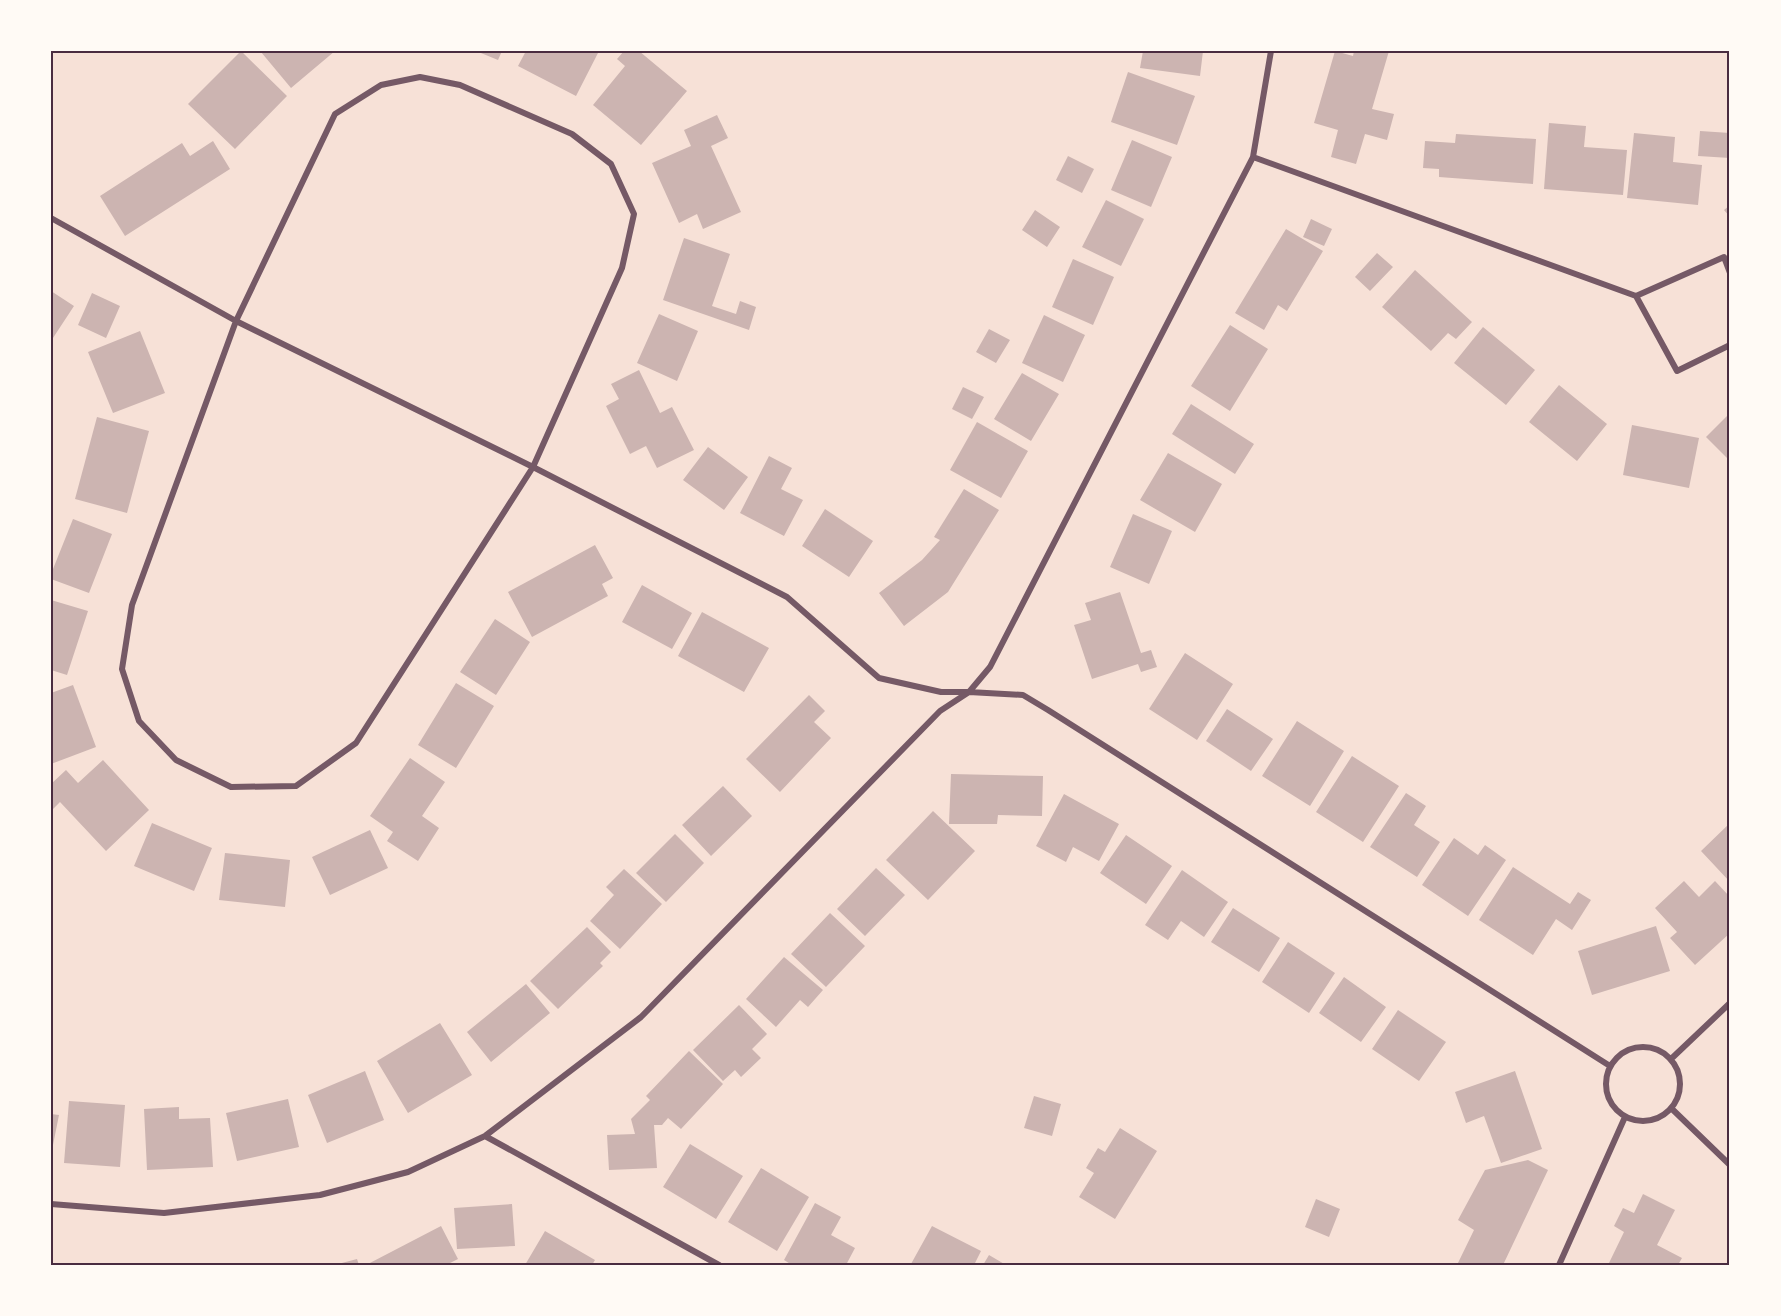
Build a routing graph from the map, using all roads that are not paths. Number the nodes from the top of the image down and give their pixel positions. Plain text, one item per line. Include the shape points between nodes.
1 (1271, 51) edge
2 (1253, 157) junction
3 (51, 218) edge
4 (1730, 273) edge
5 (1636, 296) junction
6 (236, 321) junction
7 (1730, 345) edge
8 (533, 467) junction
9 (969, 692) junction
10 (1730, 1003) edge
11 (1671, 1059) junction
12 (1610, 1066) junction
13 (1671, 1108) junction
14 (1625, 1117) junction
15 (485, 1136) junction
16 (1730, 1165) edge
17 (51, 1204) edge
18 (719, 1265) edge
19 (1559, 1265) edge

1 - 2 street
2 - 5 street
2 - 9 street via 990,667
3 - 6 street
4 - 5 street via 1724,257
5 - 7 street via 1677,371
6 - 8 street
6 - 8 street via 335,114 381,85 420,77 460,85 572,134 611,164 634,214 622,268
6 - 8 street via 132,605 122,669 139,721 176,760 231,787 296,786 356,743
8 - 9 street via 787,597 879,678 941,692
9 - 12 street via 1023,696 1048,710
9 - 15 street via 940,711 641,1017
10 - 11 street
11 - 12 street via 1657,1049 1639,1046 1622,1053
11 - 13 street via 1680,1084
12 - 14 street via 1605,1080 1607,1095
13 - 14 street via 1650,1120
13 - 16 street
14 - 19 street
15 - 17 street via 408,1172 320,1195 164,1214
15 - 18 street

